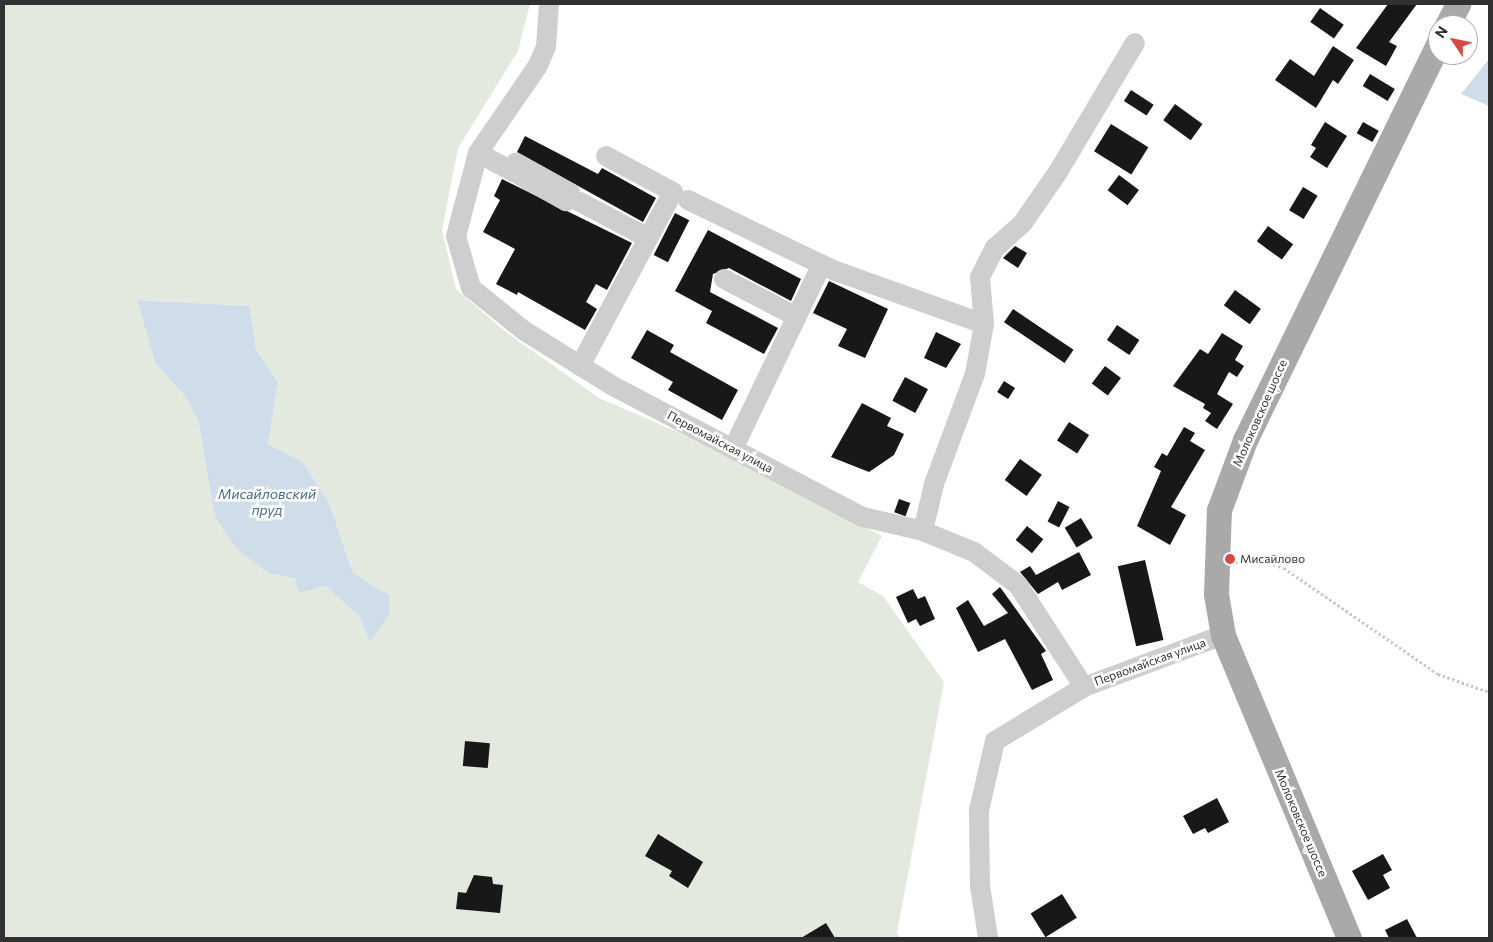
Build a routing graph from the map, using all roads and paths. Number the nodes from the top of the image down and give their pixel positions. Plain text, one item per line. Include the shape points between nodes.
1 (549, 4) edge
2 (1135, 43) dead end
3 (1428, 65) edge
4 (478, 153) junction
5 (606, 156) dead end
6 (512, 172) dead end
7 (688, 200) dead end
8 (580, 202) dead end
9 (648, 238) junction
10 (822, 264) junction
11 (724, 279) dead end
12 (797, 317) junction
13 (984, 324) junction
14 (580, 366) junction
15 (733, 449) junction
16 (924, 530) junction
17 (1232, 568) dead end
18 (1223, 635) junction
19 (1084, 687) junction
20 (1489, 692) edge
21 (988, 938) edge
22 (1349, 938) edge

1 - 4 street, Первомайская улица via 546,46 537,66
2 - 13 street via 1022,224 995,248 980,277
3 - 18 main road, Молоковское шоссе via 1245,440 1219,510 1216,594
4 - 6 street
4 - 14 street, Первомайская улица via 456,236 471,288 523,330
5 - 9 street via 673,192
7 - 10 street
8 - 9 street
9 - 14 street
10 - 12 street
10 - 13 street via 892,293
11 - 12 street
12 - 15 street
13 - 16 street via 975,374 934,484
14 - 15 street, Первомайская улица
15 - 16 street, Первомайская улица via 863,517
16 - 19 street, Первомайская улица via 974,552 1018,585
17 - 20 path via 1234,562 1264,561 1284,568 1438,674
18 - 19 street, Первомайская улица
18 - 22 main road, Молоковское шоссе
19 - 21 street via 995,741 979,810 980,886

